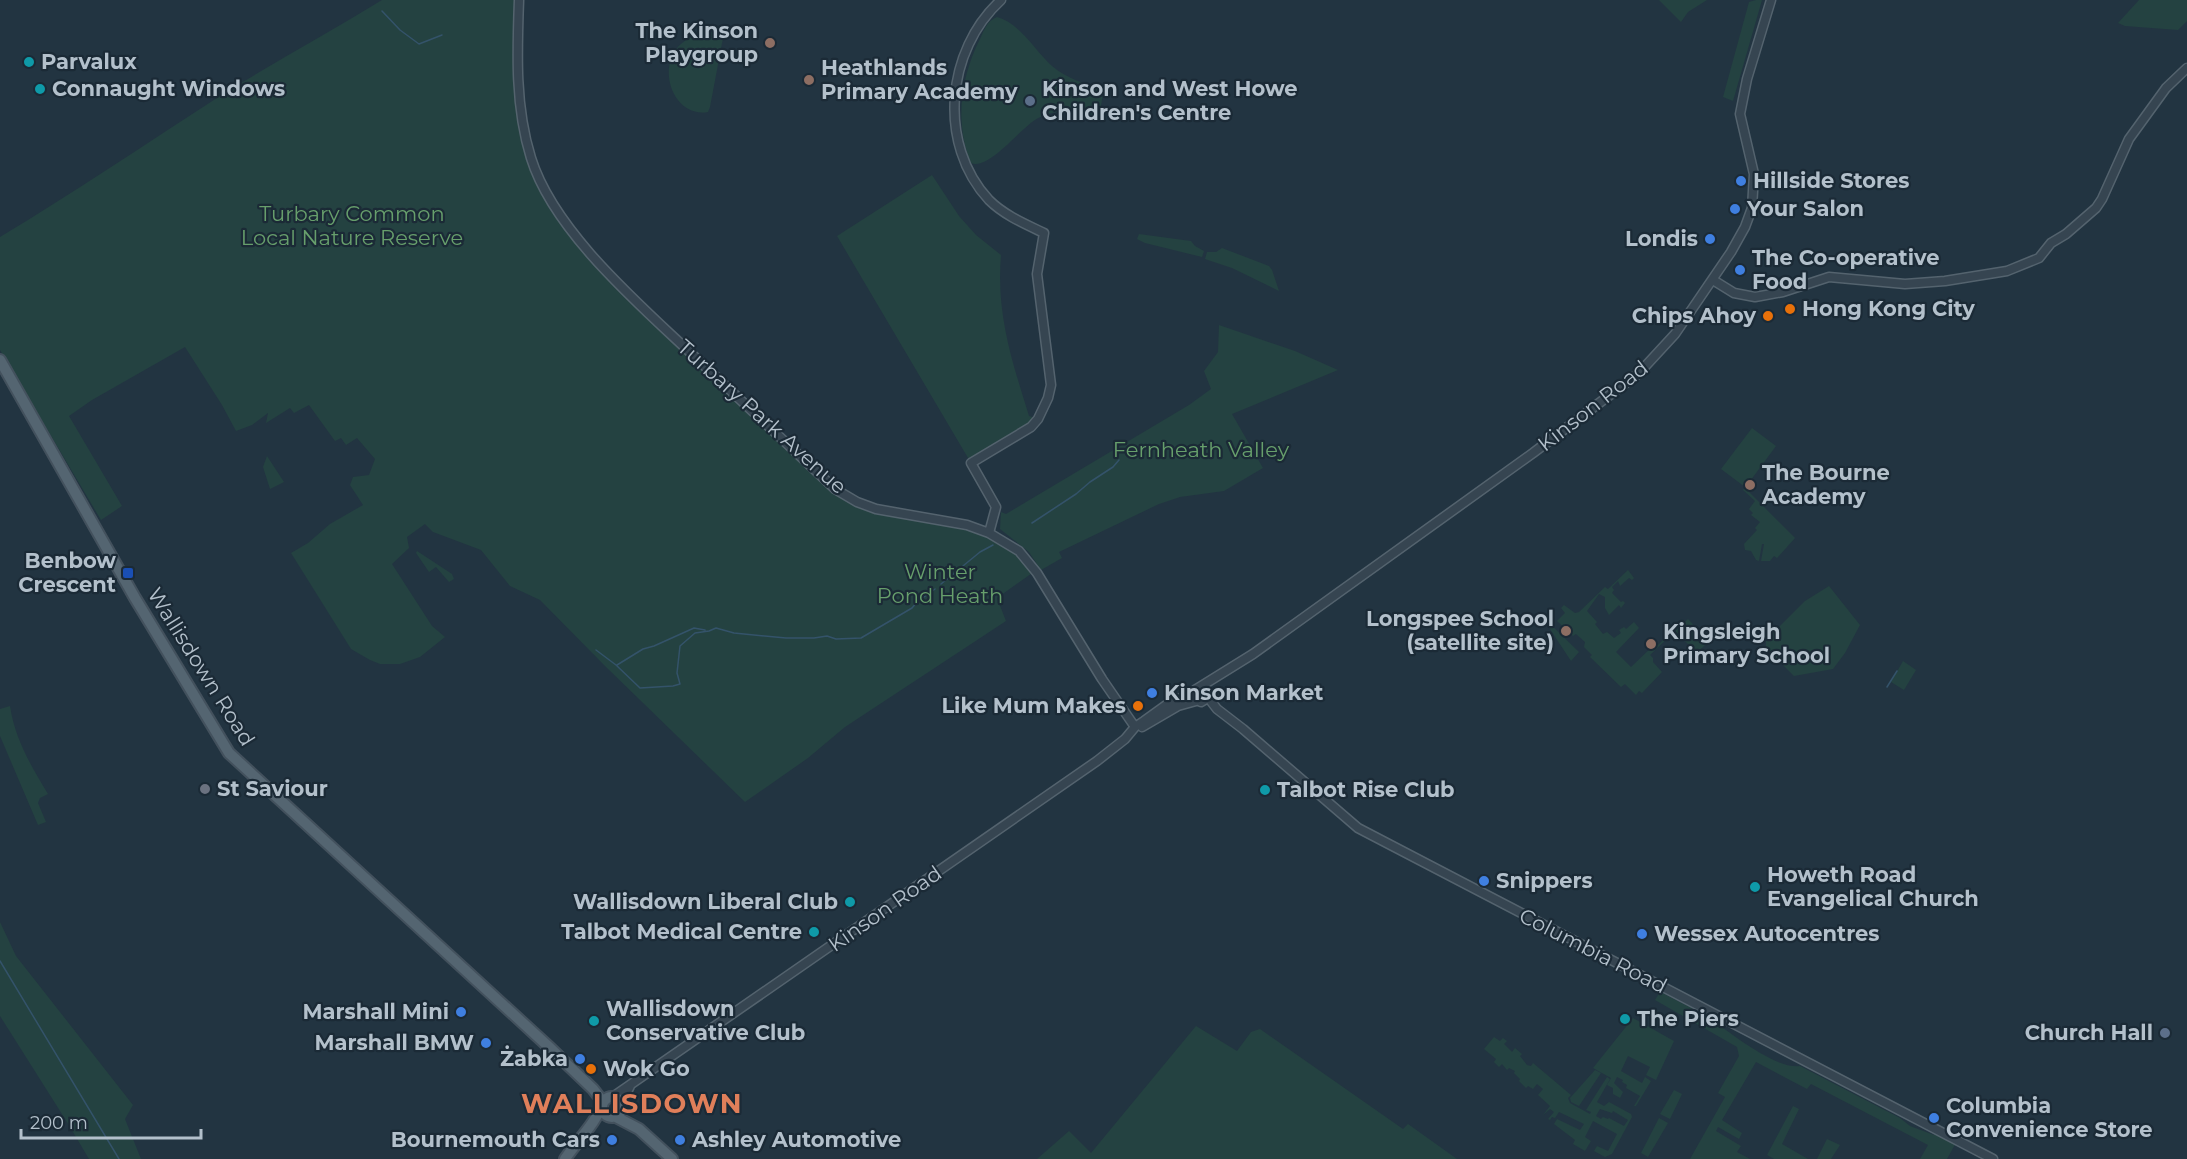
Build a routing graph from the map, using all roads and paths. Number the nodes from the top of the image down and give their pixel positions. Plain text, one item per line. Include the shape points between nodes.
1 (519, 0) edge
2 (1001, 0) edge
3 (1771, 0) edge
4 (2187, 68) edge
5 (1713, 280) junction
6 (0, 360) edge
7 (989, 533) junction
8 (1200, 695) junction
9 (1135, 727) junction
10 (613, 1105) junction
11 (588, 1127) junction
12 (565, 1159) edge
13 (672, 1159) edge
14 (1993, 1159) edge

1 - 7 street, Turbary Park Avenue via 518,89 532,160 556,207 586,248 660,324 835,489 876,509 967,525
2 - 7 street via 975,32 963,61 956,91 955,123 966,166 989,199 1015,219 1044,233 1037,274 1051,385 1031,427 971,463 996,507
3 - 5 street, Kinson Road via 1740,114 1754,174 1752,208
4 - 5 street via 2166,88 2129,139 2096,208 2050,243 2039,258 2007,271 1945,281 1905,284 1829,277 1755,297 1734,293
5 - 8 street, Kinson Road via 1675,334 1639,373 1362,577 1211,681
6 - 10 main road, Wallisdown Road via 229,753
7 - 9 street, Turbary Park Avenue via 1018,551 1035,571
8 - 9 street, Kinson Road via 1169,703
8 - 14 street, Columbia Road via 1358,828
9 - 10 street, Kinson Road via 1097,761 630,1086
10 - 11 main road
10 - 11 main road
10 - 13 main road, Wallisdown Road
11 - 12 main road

